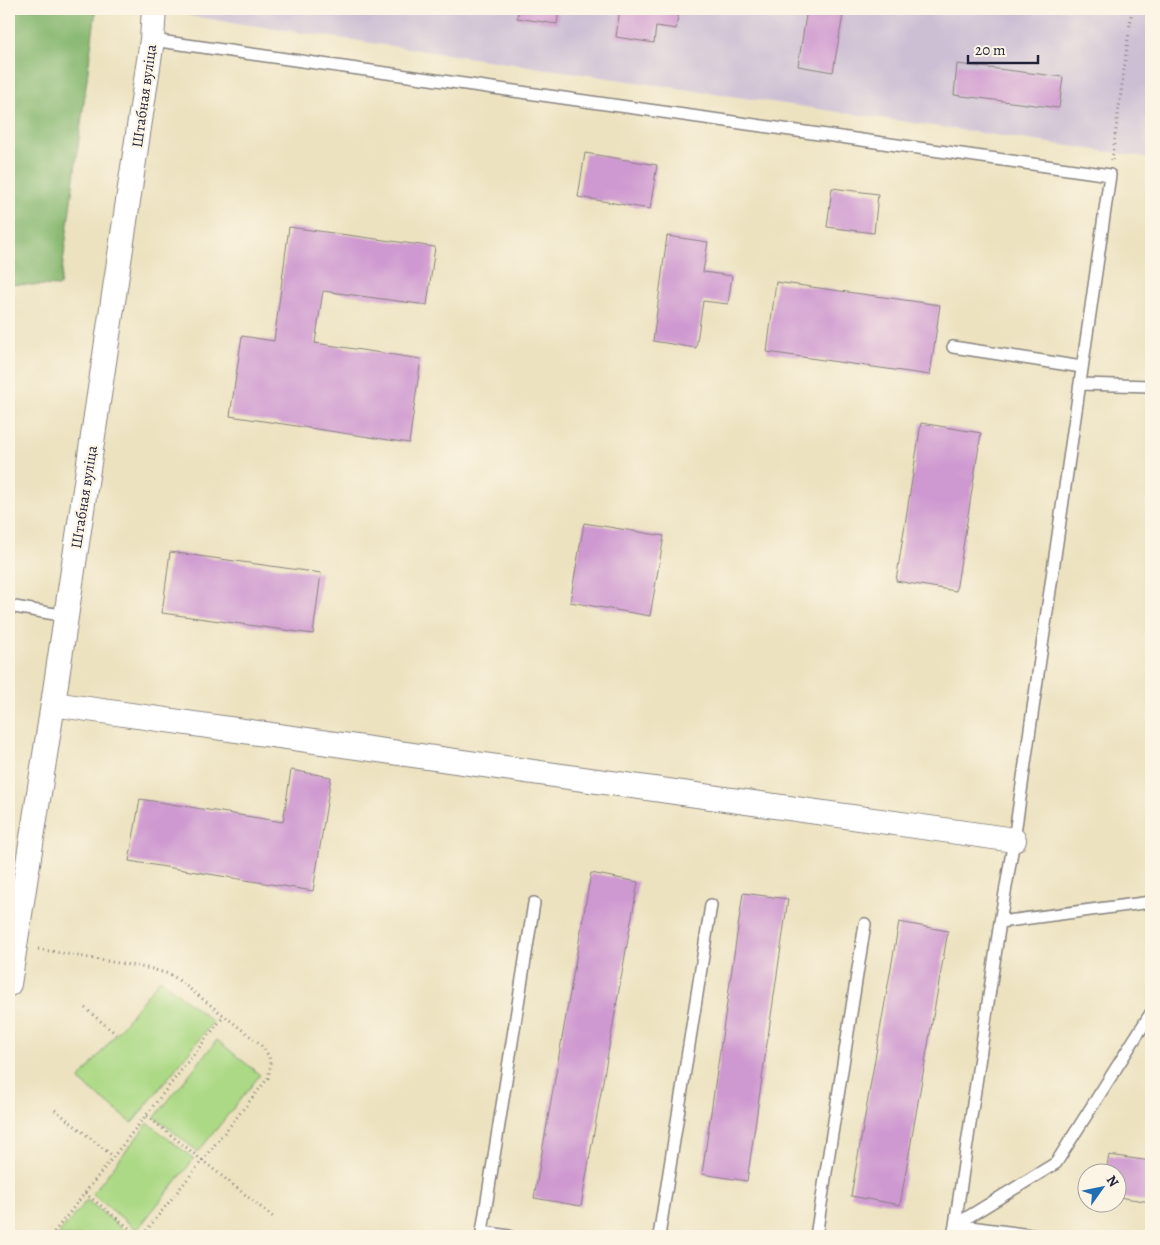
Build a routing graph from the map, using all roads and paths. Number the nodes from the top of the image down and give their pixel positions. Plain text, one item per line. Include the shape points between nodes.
1 (154, 9) edge
2 (1132, 9) edge
3 (152, 40) junction
4 (1110, 175) junction
5 (953, 347) dead end
6 (1082, 366) junction
7 (1080, 384) junction
8 (1151, 386) edge
9 (9, 606) edge
10 (66, 616) junction
11 (53, 704) junction
12 (1014, 840) junction
13 (1151, 902) edge
14 (534, 903) dead end
15 (711, 905) dead end
16 (1000, 922) junction
17 (865, 924) dead end
18 (15, 945) junction
19 (9, 984) edge
20 (85, 1008) dead end
21 (1151, 1013) edge
22 (224, 1016) junction
23 (116, 1034) dead end
24 (55, 1110) dead end
25 (147, 1116) junction
26 (114, 1157) junction
27 (203, 1161) junction
28 (85, 1193) junction
29 (273, 1217) dead end
30 (954, 1231) edge
31 (51, 1236) edge
32 (141, 1236) edge
33 (509, 1236) edge
34 (659, 1236) edge
35 (816, 1236) edge
36 (1038, 1236) edge

1 - 3 street, Штабная вуліца
2 - 4 path
3 - 4 lane
3 - 10 street, Штабная вуліца
4 - 6 lane
5 - 6 lane
6 - 7 lane
7 - 8 lane
7 - 12 lane
9 - 10 lane
10 - 11 street, Штабная вуліца
11 - 12 street
11 - 18 street, Штабная вуліца
12 - 16 lane
13 - 16 lane
14 - 33 lane via 482,1232
15 - 34 lane
16 - 30 lane
17 - 35 lane
18 - 19 street, Штабная вуліца
18 - 22 path via 172,975
20 - 23 path
21 - 30 lane via 1056,1163
22 - 25 path
22 - 27 path via 259,1043 268,1053 271,1065 268,1078
24 - 26 path
25 - 26 path
25 - 27 path
26 - 28 path
27 - 29 path
27 - 32 path
28 - 31 path
28 - 32 path
30 - 36 lane

